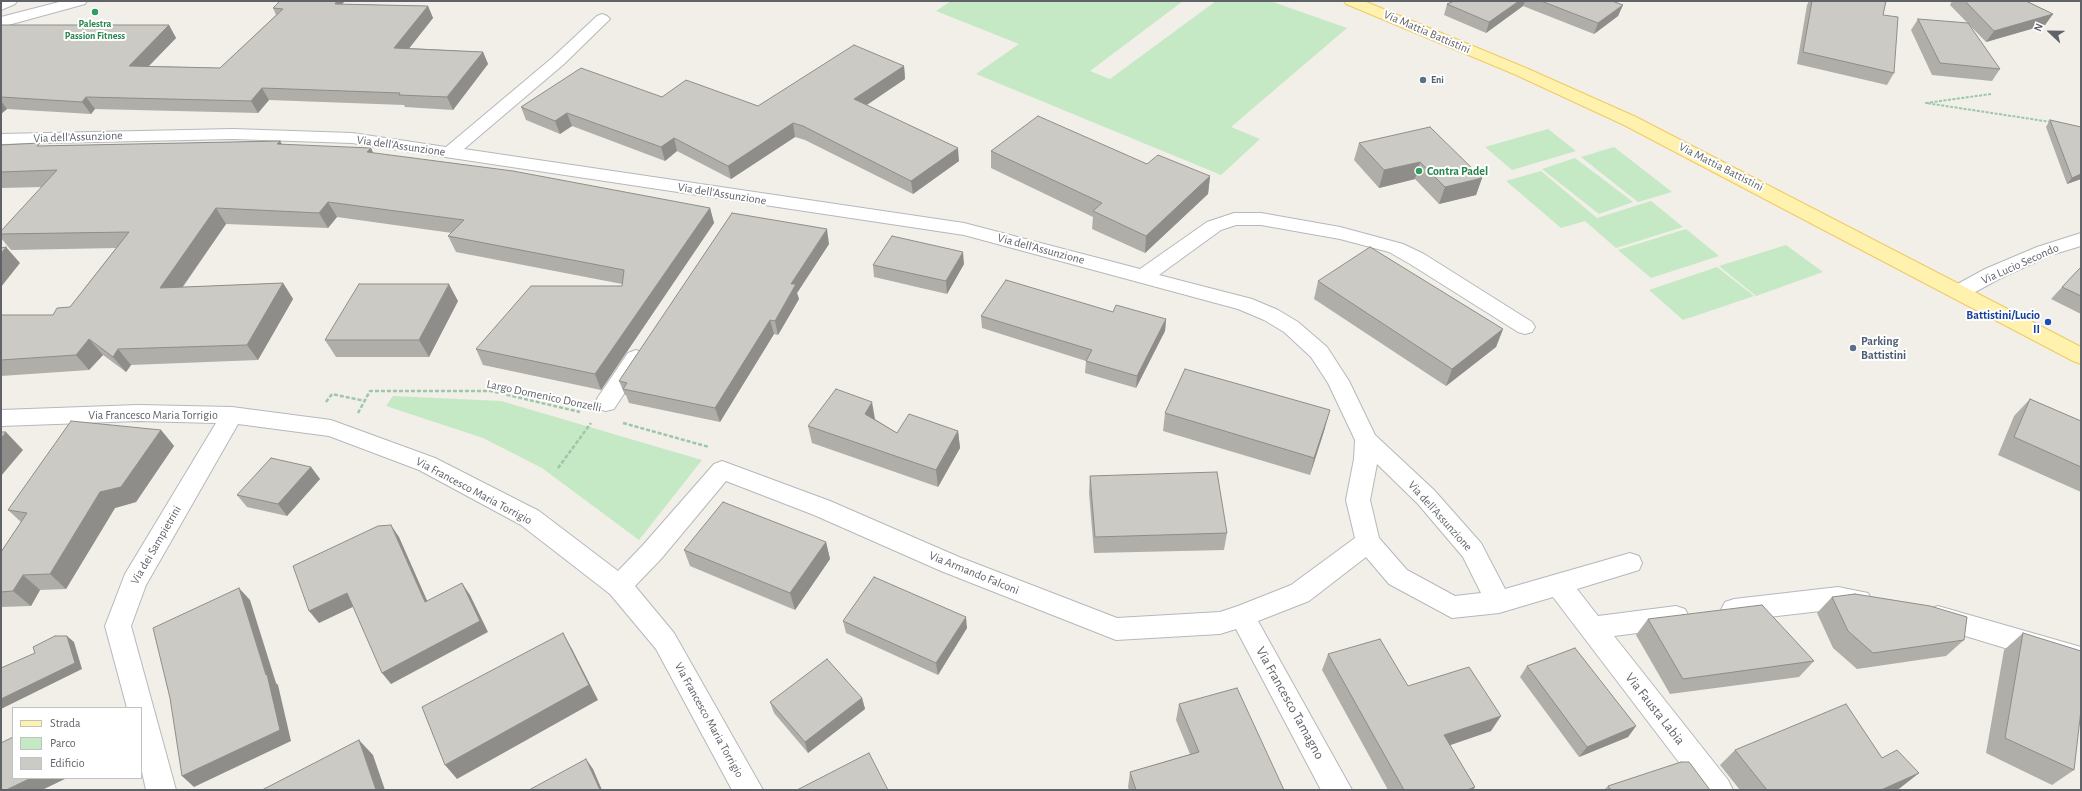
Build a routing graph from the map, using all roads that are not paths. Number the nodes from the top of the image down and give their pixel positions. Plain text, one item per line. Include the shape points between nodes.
1 (10, 1) edge
2 (80, 1) edge
3 (1351, 1) edge
4 (1, 5) edge
5 (602, 19) dead end
6 (1, 22) edge
7 (1, 139) edge
8 (449, 153) junction
9 (2081, 239) edge
10 (1144, 276) junction
11 (1960, 292) junction
12 (1525, 327) dead end
13 (646, 344) edge
14 (2081, 356) edge
15 (606, 403) dead end
16 (232, 414) junction
17 (1, 418) edge
18 (1366, 440) junction
19 (1368, 542) junction
20 (1630, 563) dead end
21 (1558, 584) junction
22 (619, 586) junction
23 (1499, 602) junction
24 (1884, 606) edge
25 (1914, 610) edge
26 (1242, 616) junction
27 (1592, 628) junction
28 (2081, 659) edge
29 (141, 707) edge
30 (142, 712) edge
31 (161, 790) edge
32 (748, 790) edge
33 (1337, 790) edge
34 (1718, 790) edge

1 - 4 street
2 - 6 street
3 - 11 main road, Via Mattia Battistini via 1520,71 1630,121
5 - 8 street via 558,61
7 - 8 street, Via dell'Assunzione via 257,134 352,138
8 - 10 street, Via dell'Assunzione via 738,204 964,229
9 - 11 street, Via Lucio Secondo via 2044,251 1992,274
10 - 12 street via 1214,226 1234,219 1261,219 1340,233 1396,248
10 - 18 street, Via dell'Assunzione via 1245,304 1291,327 1309,341 1330,366
11 - 14 main road, Via Mattia Battistini
13 - 15 street
16 - 17 street, Via Francesco Maria Torrigio via 138,413
16 - 22 street, Via Francesco Maria Torrigio via 330,428 427,464 530,518
16 - 29 street, Via dei Sampietrini via 134,582 118,626
18 - 19 street, Via dell'Assunzione via 1366,459 1358,500
18 - 23 street, Via dell'Assunzione via 1426,497 1472,550
19 - 23 street, Via dell'Assunzione via 1398,577 1452,608
19 - 26 street, Via Armando Falconi via 1300,593
20 - 21 street, Via dell'Assunzione
21 - 23 street, Via dell'Assunzione
21 - 27 street, Via Fausta Labia
22 - 26 street, Via Armando Falconi via 652,552 722,470 822,508 950,564 1116,629 1220,623
22 - 32 street, Via Francesco Maria Torrigio via 665,641
24 - 27 street via 1838,598
25 - 28 street
26 - 33 street, Via Francesco Tamagno
27 - 34 street, Via Fausta Labia
30 - 31 street, Via dei Sampietrini

